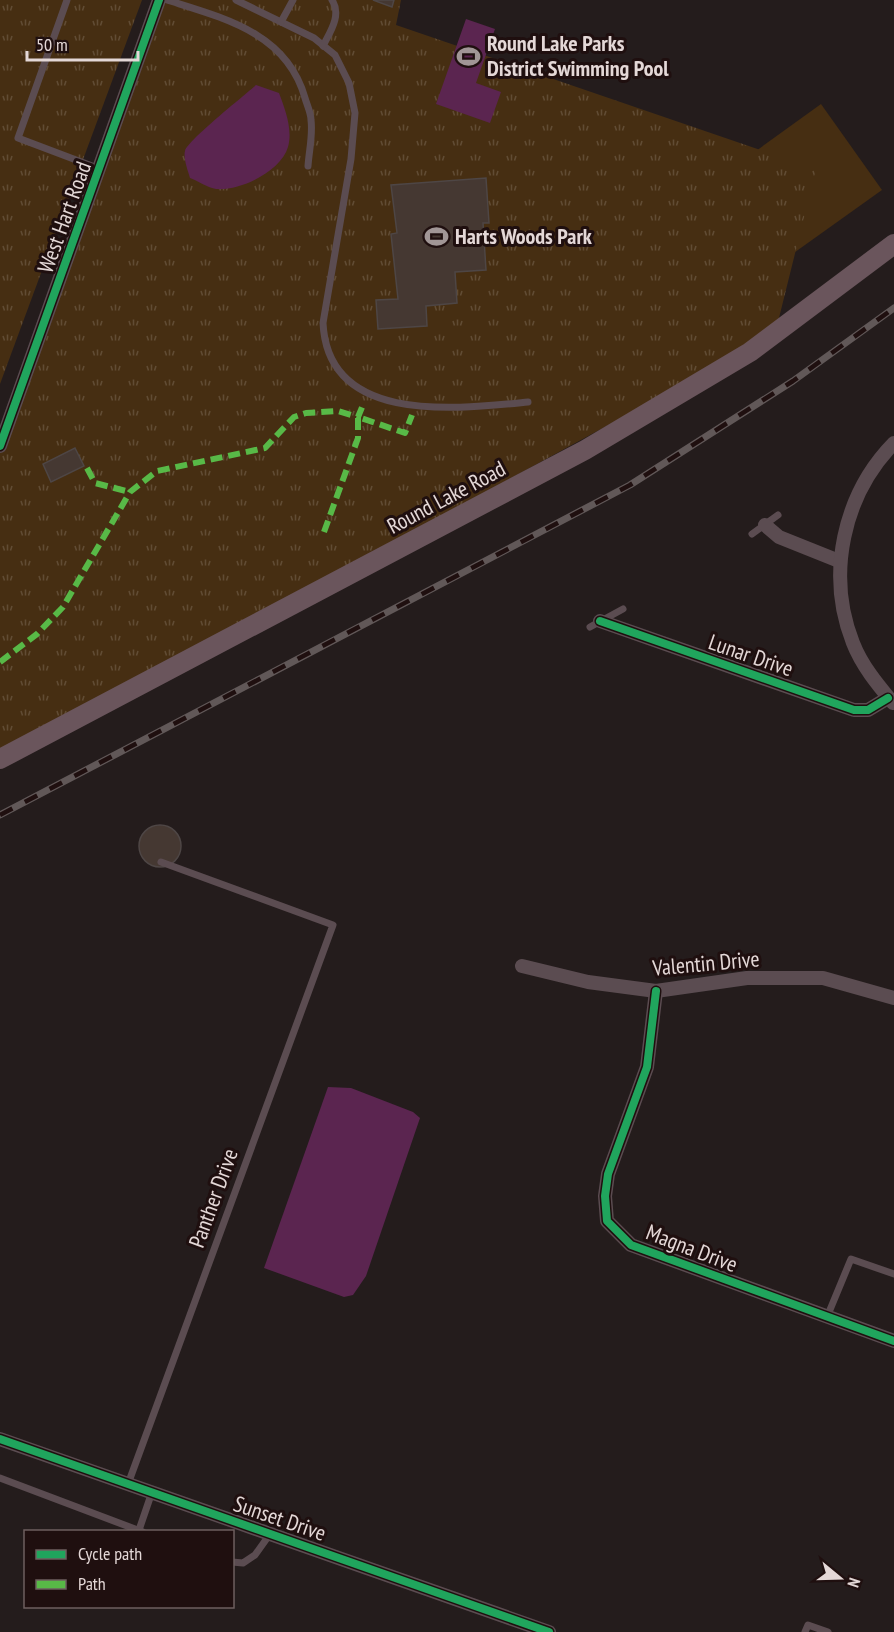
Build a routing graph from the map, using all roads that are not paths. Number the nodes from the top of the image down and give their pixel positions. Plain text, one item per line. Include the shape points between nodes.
1 (67, 0) edge
2 (159, 0) edge
3 (167, 0) edge
4 (236, 0) edge
5 (293, 0) edge
6 (332, 0) edge
7 (281, 22) junction
8 (324, 46) junction
9 (308, 166) dead end
10 (100, 169) junction
11 (894, 244) edge
12 (528, 402) dead end
13 (894, 443) edge
14 (0, 446) edge
15 (778, 515) dead end
16 (765, 525) junction
17 (752, 534) dead end
18 (839, 561) junction
19 (623, 609) dead end
20 (595, 624) joint
21 (891, 701) edge
22 (0, 759) edge
23 (161, 862) dead end
24 (522, 966) dead end
25 (656, 991) junction
26 (894, 998) edge
27 (894, 1274) edge
28 (827, 1317) junction
29 (894, 1341) edge
30 (0, 1439) edge
31 (0, 1478) edge
32 (128, 1484) junction
33 (152, 1492) junction
34 (138, 1530) edge
35 (141, 1530) edge
36 (270, 1534) junction
37 (234, 1562) edge
38 (549, 1632) edge
39 (805, 1632) edge
40 (828, 1632) edge

1 - 10 lane via 18,138
2 - 10 street, West Hart Road
3 - 9 lane via 233,21 260,35 283,54 301,83 312,120
4 - 7 lane
5 - 7 lane
6 - 8 lane via 336,6 335,21
7 - 8 lane
8 - 12 lane via 335,55 349,83 355,113 323,323 324,344 332,364 346,381 375,397 448,410
10 - 14 street, West Hart Road
11 - 22 main road, Round Lake Road via 750,352 585,450
13 - 18 street via 864,483 847,524
15 - 16 lane
16 - 17 lane
16 - 18 street via 779,537
18 - 21 street via 842,600 853,642 871,677
19 - 20 lane
20 - 21 street, Lunar Drive via 854,710 868,710
23 - 32 lane, Panther Drive via 333,925
24 - 25 street, Valentin Drive via 588,982
25 - 26 street, Valentin Drive via 747,978 823,978
25 - 28 street, Magna Drive via 647,1066 608,1174 607,1221 631,1245
27 - 28 lane via 851,1259
28 - 29 street, Magna Drive
30 - 32 street, Sunset Drive
31 - 34 lane
32 - 33 street, Sunset Drive
33 - 35 lane
33 - 36 street, Sunset Drive
36 - 37 lane via 255,1555 243,1563
36 - 38 street, Sunset Drive
39 - 40 lane via 808,1625

